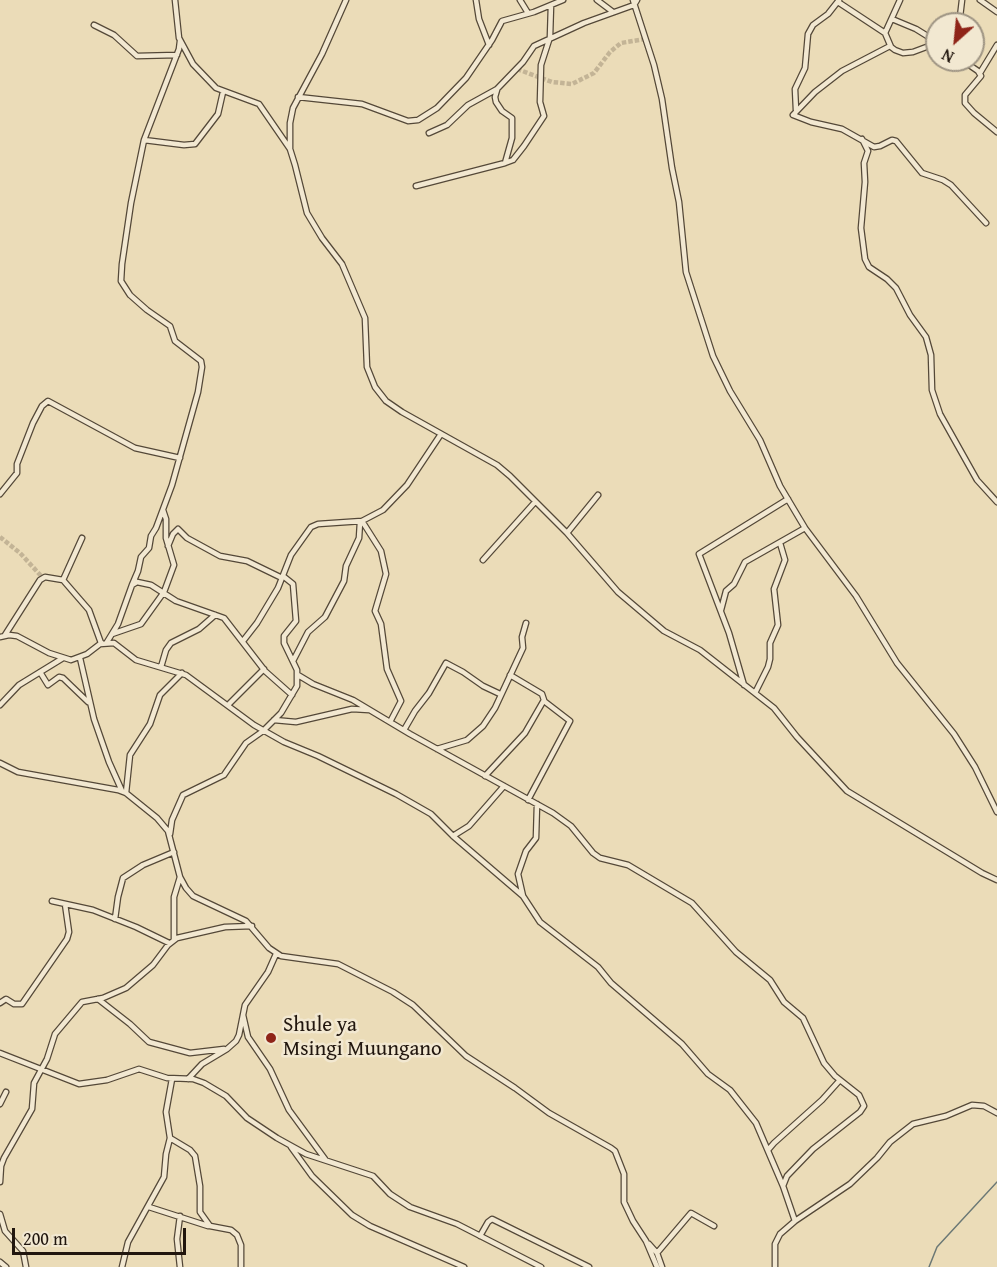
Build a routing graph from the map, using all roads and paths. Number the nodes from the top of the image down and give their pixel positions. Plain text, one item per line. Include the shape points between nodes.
1 (175, 0) edge
2 (346, 0) edge
3 (476, 0) edge
4 (520, 0) edge
5 (563, 0) edge
6 (597, 0) edge
7 (900, 0) edge
8 (980, 0) edge
9 (838, 1) edge
10 (635, 2) edge
11 (551, 5) junction
12 (613, 12) junction
13 (997, 12) edge
14 (528, 13) junction
15 (892, 19) junction
16 (94, 25) dead end
17 (885, 33) junction
18 (925, 35) edge
19 (550, 37) junction
20 (180, 40) junction
21 (489, 45) junction
22 (997, 45) edge
23 (890, 46) junction
24 (925, 48) edge
25 (177, 55) junction
26 (980, 73) joint
27 (497, 89) junction
28 (223, 92) junction
29 (298, 97) junction
30 (796, 110) junction
31 (997, 132) edge
32 (429, 133) dead end
33 (862, 139) junction
34 (144, 140) junction
35 (290, 149) junction
36 (506, 163) junction
37 (416, 186) dead end
38 (986, 223) dead end
39 (441, 435) junction
40 (180, 458) junction
41 (0, 494) edge
42 (598, 495) dead end
43 (788, 499) junction
44 (535, 502) junction
45 (997, 502) edge
46 (162, 509) junction
47 (361, 521) junction
48 (805, 528) junction
49 (567, 533) junction
50 (82, 538) dead end
51 (780, 543) junction
52 (168, 546) junction
53 (483, 561) dead end
54 (282, 577) junction
55 (63, 580) junction
56 (132, 585) junction
57 (164, 592) junction
58 (720, 611) junction
59 (215, 615) junction
60 (526, 623) dead end
61 (112, 634) junction
62 (2, 636) edge
63 (243, 641) junction
64 (104, 643) junction
65 (63, 658) junction
66 (80, 658) junction
67 (293, 660) junction
68 (161, 667) junction
69 (264, 669) junction
70 (40, 672) junction
71 (182, 673) junction
72 (298, 675) junction
73 (510, 675) junction
74 (744, 685) junction
75 (755, 693) junction
76 (500, 694) junction
77 (292, 695) junction
78 (544, 701) junction
79 (89, 704) junction
80 (0, 705) edge
81 (228, 705) junction
82 (371, 710) junction
83 (274, 720) junction
84 (390, 722) junction
85 (263, 730) junction
86 (404, 730) junction
87 (437, 749) junction
88 (0, 763) edge
89 (485, 776) junction
90 (504, 786) junction
91 (124, 792) junction
92 (528, 800) junction
93 (537, 804) junction
94 (997, 812) edge
95 (170, 834) junction
96 (453, 836) junction
97 (174, 852) junction
98 (180, 877) junction
99 (997, 879) edge
100 (524, 896) junction
101 (52, 902) dead end
102 (65, 904) junction
103 (115, 919) junction
104 (252, 926) junction
105 (171, 941) junction
106 (276, 954) junction
107 (98, 999) junction
108 (0, 1003) edge
109 (243, 1016) junction
110 (227, 1049) junction
111 (0, 1053) edge
112 (42, 1071) junction
113 (172, 1079) junction
114 (188, 1079) junction
115 (840, 1080) junction
116 (6, 1092) dead end
117 (0, 1104) edge
118 (997, 1113) edge
119 (170, 1138) junction
120 (290, 1145) junction
121 (768, 1150) junction
122 (326, 1161) junction
123 (0, 1182) edge
124 (783, 1186) junction
125 (149, 1207) junction
126 (0, 1214) edge
127 (180, 1216) junction
128 (795, 1221) junction
129 (210, 1226) junction
130 (714, 1226) dead end
131 (480, 1236) junction
132 (646, 1241) junction
133 (657, 1254) junction
134 (0, 1262) edge
135 (6, 1267) edge
136 (26, 1267) edge
137 (122, 1267) edge
138 (180, 1267) edge
139 (241, 1267) edge
140 (464, 1267) edge
141 (541, 1267) edge
142 (589, 1267) edge
143 (657, 1267) edge
144 (662, 1267) edge
145 (775, 1267) edge

1 - 20 street
2 - 29 street
3 - 21 street
4 - 14 street
5 - 11 street
6 - 12 street
7 - 15 street
8 - 13 street
9 - 17 street
9 - 30 street via 808,34 805,68 795,89
10 - 12 street
10 - 43 street via 662,99 679,202 684,264 707,343
11 - 14 street
11 - 19 street
12 - 19 street
14 - 21 street via 502,21
15 - 17 street
15 - 18 street
16 - 25 street via 114,35 137,56
17 - 23 street
19 - 27 street via 534,45
19 - 36 street via 541,65 540,102 544,116 516,157
20 - 25 street
20 - 28 street via 198,71
21 - 29 street via 466,78 440,105 414,121 362,104
22 - 26 street
23 - 24 street via 903,52
23 - 30 street via 842,71
25 - 34 street
26 - 31 street via 980,80 964,100
27 - 32 street via 468,105 447,125
27 - 36 street via 496,102 512,122
28 - 34 street via 218,114 195,144
28 - 35 street via 259,104
29 - 35 street via 290,123
30 - 33 street via 793,115 799,119 843,129
33 - 38 street via 876,147 896,141 922,173 951,185
33 - 45 street via 868,151 861,228 865,260 896,288 926,337 931,382 940,414 977,480
34 - 40 street via 130,203 122,282 126,291 170,326 175,341 202,363
35 - 39 street via 307,213 342,264 364,318 366,363 375,387 395,408
36 - 37 street
39 - 44 street via 497,465
39 - 47 street via 407,485 383,510
40 - 41 street via 135,448 48,401 33,423 16,464 17,472
40 - 46 street
42 - 49 street
43 - 48 street
43 - 58 street via 699,554
44 - 49 street
44 - 53 street
46 - 52 street
46 - 56 street
47 - 54 street via 313,525 291,555
47 - 67 street via 344,581 325,617 309,631
47 - 84 street via 381,551 386,571 375,611 381,624 387,669 401,701
48 - 51 street
48 - 94 street via 856,596 897,663 954,734
49 - 74 street via 618,592 664,631 700,650
50 - 55 street
51 - 58 street via 746,562 726,591
51 - 75 street via 786,560 774,589 778,625 770,643 768,667
52 - 54 street via 174,532 180,530 220,556 247,561
52 - 57 street via 174,567
54 - 63 street
54 - 67 street via 293,584 296,621 284,636 284,643
55 - 62 street via 40,580
55 - 64 street via 89,610
56 - 57 street via 151,585
56 - 61 street
57 - 59 street via 176,601
57 - 61 street via 141,624
58 - 74 street
59 - 63 street via 228,622
59 - 68 street via 199,629 171,643
60 - 73 street via 524,646
61 - 64 street
62 - 65 street via 21,638
63 - 69 street
64 - 66 street
64 - 68 street via 115,644 136,660
65 - 66 street
65 - 70 street
66 - 79 street
67 - 72 street
68 - 71 street
69 - 77 street
69 - 81 street
70 - 79 street via 48,685 63,678
70 - 80 street via 19,685
71 - 81 street
71 - 91 street via 160,695 150,724 130,755
72 - 77 street
72 - 82 street
73 - 76 street
73 - 78 street via 543,694
74 - 75 street
75 - 99 street via 784,718 847,791
76 - 86 street via 446,663
76 - 87 street via 495,708 472,737
77 - 83 street
78 - 89 street via 525,733
78 - 92 street via 570,721
79 - 91 street
81 - 85 street
82 - 83 street via 352,709 290,722
82 - 84 street
83 - 85 street
84 - 86 street
85 - 95 street via 245,744 224,775 183,795
85 - 96 street via 414,803
86 - 87 street
87 - 89 street
88 - 91 street via 18,772
89 - 90 street
90 - 92 street
90 - 96 street via 469,826
91 - 95 street via 157,818
92 - 93 street
93 - 100 street via 537,838 526,851 518,874
93 - 115 street via 571,826 593,854 628,865 692,903 803,1018 824,1063
95 - 97 street
96 - 100 street
97 - 98 street
97 - 103 street via 123,878
98 - 104 street via 193,896
98 - 105 street via 174,897
100 - 121 street via 540,922 594,963 611,983 682,1044 708,1074 730,1090 756,1123
101 - 102 street
102 - 103 street
102 - 108 street via 67,939 24,1002 19,1005 6,999
103 - 105 street
104 - 105 street via 225,927
104 - 106 street
105 - 107 street via 142,976 126,988
106 - 109 street via 245,1005
106 - 132 street via 338,964 393,992 413,1005 476,1063 549,1113 615,1151 624,1174 624,1202
107 - 110 street via 149,1042 190,1053
107 - 112 street via 82,1002 56,1032
109 - 110 street via 239,1035
109 - 122 street via 248,1037 270,1069 289,1110
110 - 114 street via 202,1064
111 - 112 street
112 - 113 street via 80,1084 110,1080 139,1069
112 - 123 street via 34,1083 32,1109 1,1166
113 - 114 street
113 - 119 street via 166,1112
114 - 120 street via 226,1096 252,1123
115 - 121 street
115 - 124 street via 859,1095 864,1106 813,1149 787,1176
116 - 117 street
118 - 128 street via 972,1105 913,1124 850,1184
119 - 125 street via 164,1177
119 - 129 street via 192,1151 197,1160 200,1212
120 - 122 street
120 - 140 street via 312,1176 352,1215
121 - 124 street
122 - 131 street via 374,1176 390,1194 410,1207
124 - 128 street
125 - 127 street
125 - 137 street via 128,1242
126 - 136 street via 5,1231 23,1251
127 - 129 street
127 - 138 street
128 - 145 street via 775,1244
129 - 139 street via 237,1235
130 - 133 street via 691,1213
131 - 141 street
131 - 142 street via 492,1219
132 - 133 street
132 - 143 street
133 - 144 street
134 - 135 street

